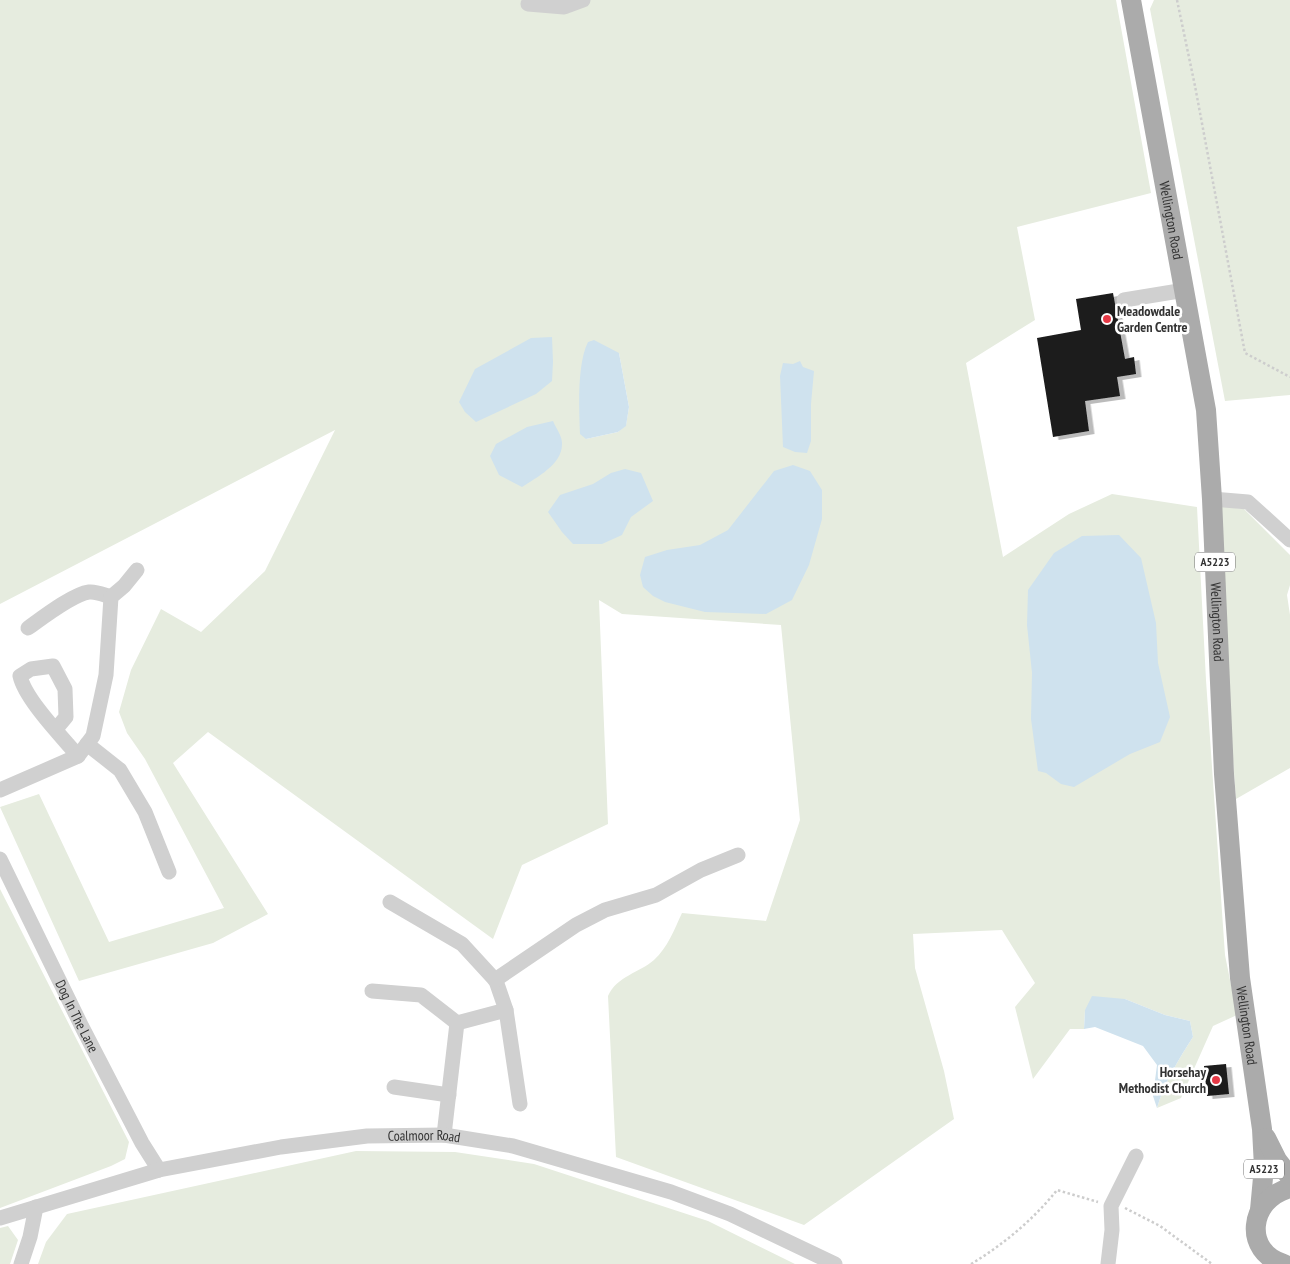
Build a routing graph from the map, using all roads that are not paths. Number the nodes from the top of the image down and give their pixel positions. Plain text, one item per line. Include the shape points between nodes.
1 (583, 0) edge
2 (1131, 0) edge
3 (528, 4) dead end
4 (1184, 290) junction
5 (1124, 300) dead end
6 (1212, 499) junction
7 (1290, 540) edge
8 (137, 570) dead end
9 (111, 597) junction
10 (28, 628) dead end
11 (56, 729) dead end
12 (82, 750) junction
13 (0, 790) edge
14 (738, 855) dead end
15 (0, 859) edge
16 (169, 872) dead end
17 (390, 902) dead end
18 (495, 980) junction
19 (372, 991) dead end
20 (506, 1010) junction
21 (457, 1023) junction
22 (394, 1087) dead end
23 (449, 1095) junction
24 (520, 1104) dead end
25 (1262, 1129) junction
26 (444, 1135) junction
27 (1136, 1156) dead end
28 (159, 1170) junction
29 (1290, 1178) edge
30 (1290, 1188) edge
31 (36, 1207) junction
32 (1260, 1210) junction
33 (0, 1218) edge
34 (1258, 1241) junction
35 (22, 1264) edge
36 (835, 1264) edge
37 (1108, 1264) edge
38 (1258, 1264) edge
39 (1284, 1264) edge

1 - 3 street via 564,7
2 - 4 main road, Wellington Road / A5223
4 - 5 street
4 - 6 main road, Wellington Road / A5223 via 1206,410
6 - 7 street via 1248,502
6 - 25 main road, Wellington Road / A5223 via 1224,774 1240,978
8 - 9 street
9 - 10 street via 85,592
9 - 12 street via 106,675 93,736
11 - 12 street
12 - 13 street
12 - 16 street via 120,770 145,812
14 - 18 street via 701,870 656,895 605,910 576,925
15 - 28 street, Dog In The Lane via 82,1027
17 - 18 street via 462,944
18 - 20 street
19 - 21 street via 421,995
20 - 21 street
20 - 24 street
21 - 23 street
22 - 23 street
23 - 26 street
25 - 29 main road, Wellington Road / A5223
25 - 32 main road, Wellington Road / A5223 via 1264,1167
26 - 28 street, Coalmoor Road via 367,1136 281,1147
26 - 36 street, Coalmoor Road via 513,1146 671,1192 730,1214
27 - 37 street via 1111,1206
28 - 31 street, Coalmoor Road
30 - 32 main road via 1267,1199
31 - 33 street, Coalmoor Road
31 - 35 street
32 - 34 main road, Wellington Road via 1256,1220
34 - 38 main road
34 - 39 main road via 1271,1258

